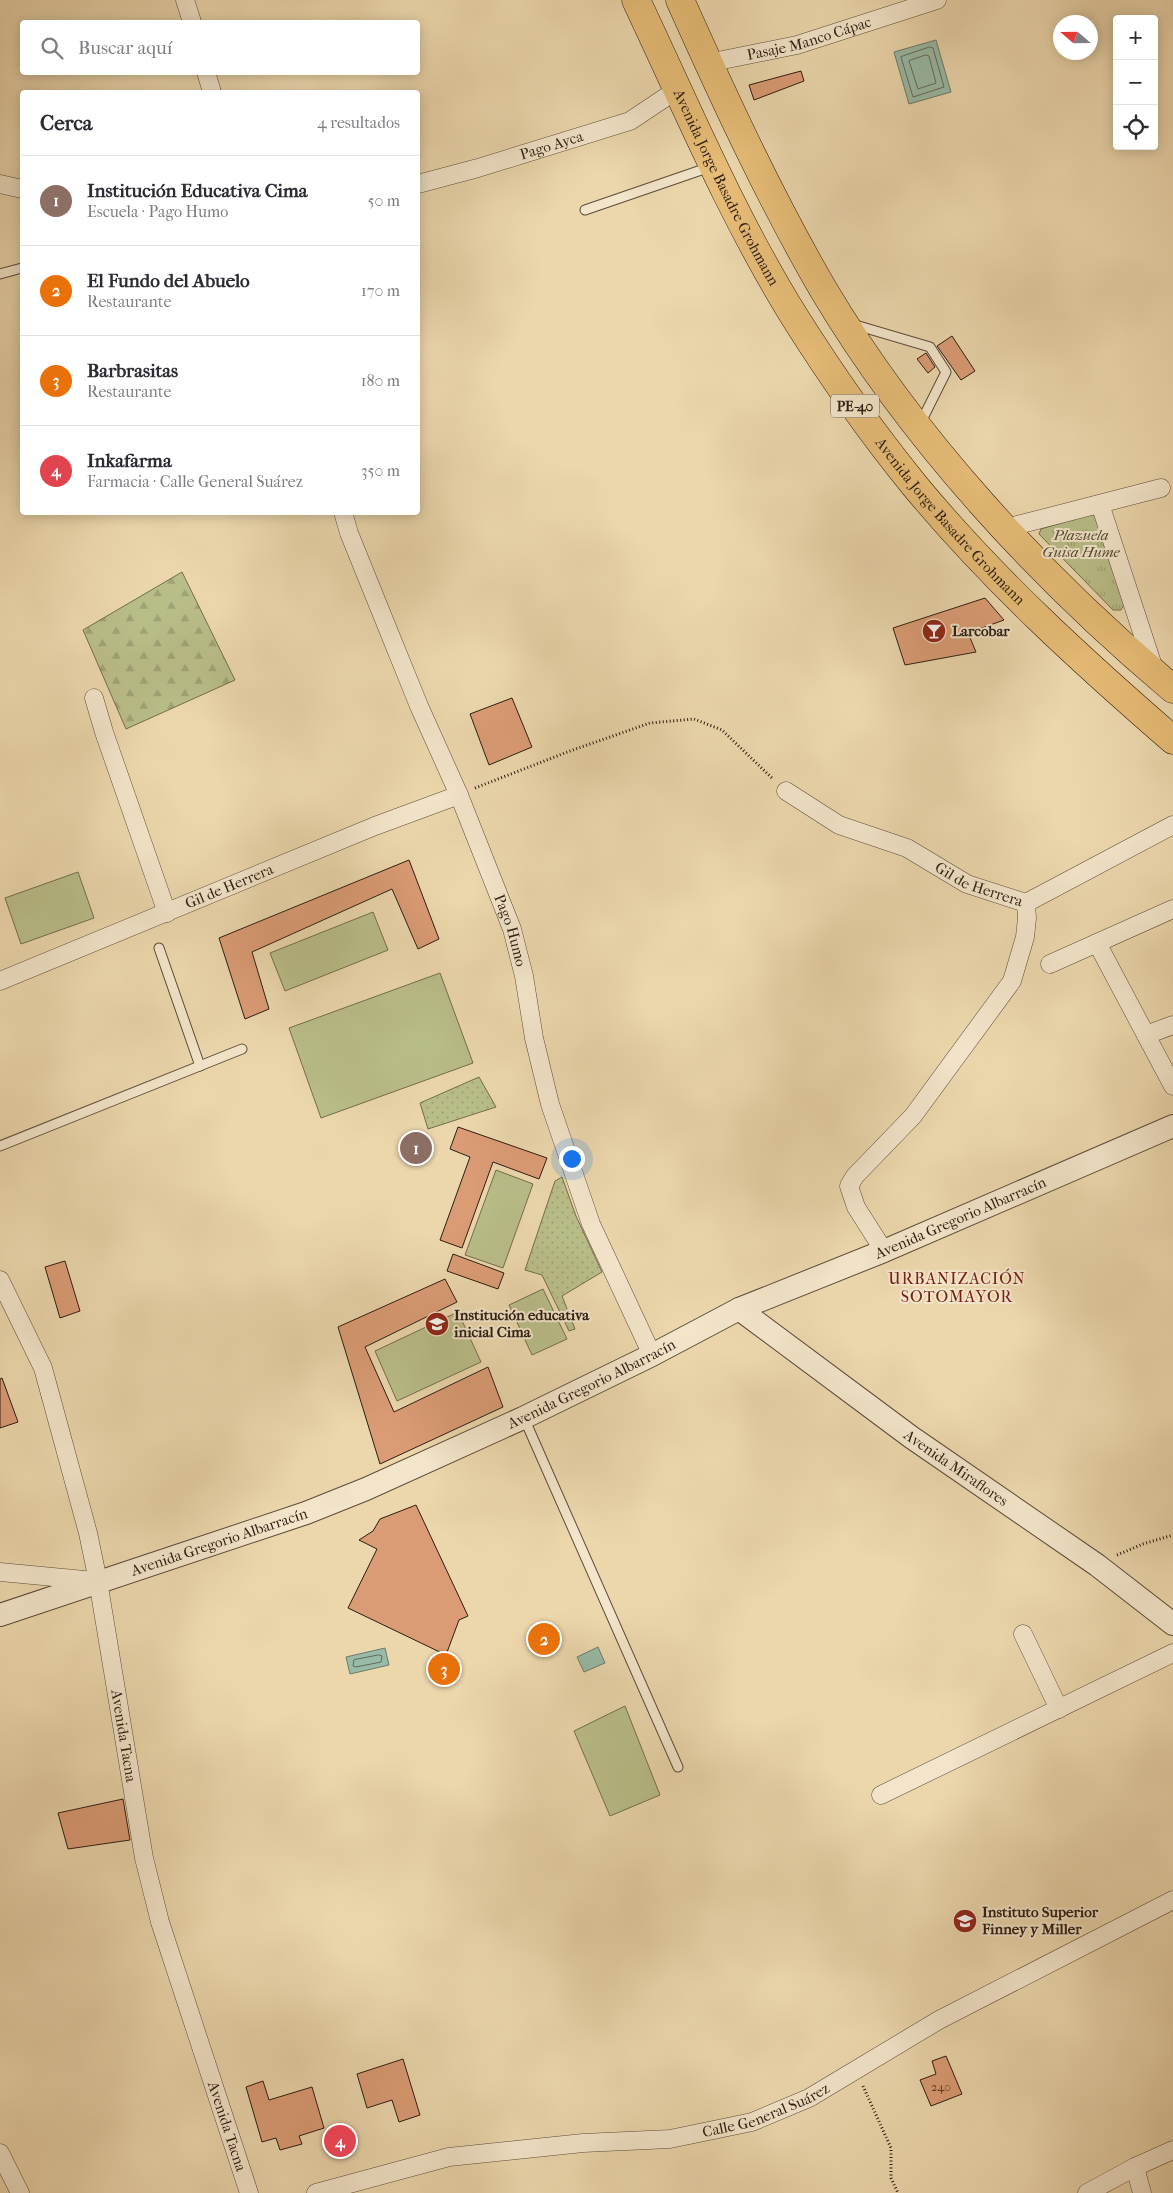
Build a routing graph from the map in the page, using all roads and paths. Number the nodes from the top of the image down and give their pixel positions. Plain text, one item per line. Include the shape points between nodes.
1 (185, 0) edge
2 (636, 0) edge
3 (680, 0) edge
4 (937, 0) edge
5 (191, 20) edge
6 (708, 63) junction
7 (207, 75) edge
8 (678, 88) junction
9 (211, 90) edge
10 (713, 166) junction
11 (420, 183) edge
12 (0, 184) edge
13 (20, 189) edge
14 (585, 210) dead end
15 (20, 269) edge
16 (0, 274) edge
17 (844, 322) junction
18 (918, 426) junction
19 (887, 450) junction
20 (1161, 488) dead end
21 (1100, 504) junction
22 (344, 515) edge
23 (1006, 528) junction
24 (1165, 682) edge
25 (94, 698) dead end
26 (1173, 740) edge
27 (786, 791) joint
28 (459, 795) junction
29 (1173, 825) edge
30 (1026, 903) junction
31 (1173, 909) edge
32 (167, 913) junction
33 (1097, 943) junction
34 (159, 948) dead end
35 (1050, 964) dead end
36 (0, 981) edge
37 (1173, 1025) edge
38 (1146, 1035) junction
39 (242, 1049) dead end
40 (200, 1066) junction
41 (1173, 1086) edge
42 (1173, 1126) edge
43 (0, 1146) edge
44 (884, 1251) junction
45 (0, 1280) edge
46 (739, 1309) junction
47 (652, 1355) junction
48 (523, 1418) junction
49 (1173, 1536) edge
50 (1097, 1565) junction
51 (0, 1572) edge
52 (98, 1581) junction
53 (0, 1615) edge
54 (1173, 1624) edge
55 (1023, 1634) dead end
56 (1173, 1653) edge
57 (1059, 1710) junction
58 (678, 1767) dead end
59 (881, 1795) dead end
60 (1173, 1900) edge
61 (856, 2069) junction
62 (1173, 2150) edge
63 (0, 2154) edge
64 (1135, 2167) junction
65 (20, 2193) edge
66 (250, 2193) edge
67 (316, 2193) edge
68 (898, 2193) edge
69 (1087, 2193) edge
70 (1142, 2193) edge

1 - 5 street
2 - 8 highway, Avenida Jorge Basadre Grohmann / PE-40
3 - 6 highway, PE-40
4 - 6 street, Pasaje Manco Cápac via 797,45
6 - 17 highway, PE-40 via 786,224
7 - 9 street
8 - 10 highway, Avenida Jorge Basadre Grohmann / PE-40
8 - 11 street, Pago Ayca via 630,121
10 - 14 lane
10 - 19 highway, Avenida Jorge Basadre Grohmann / PE-40 via 793,314 830,372
12 - 13 street
15 - 16 lane
17 - 18 highway, PE-40
17 - 18 lane via 930,347 946,372
18 - 19 highway
18 - 23 highway, PE-40
19 - 26 highway, Avenida Jorge Basadre Grohmann / PE-40 via 916,487 993,571 1098,674
20 - 21 street
21 - 23 street
21 - 24 street
22 - 28 street, Pago Humo via 419,706
23 - 24 highway, PE-40 via 1061,587
25 - 32 street
27 - 28 path via 722,730 694,720 650,723
27 - 30 street, Gil de Herrera via 839,825 906,848 967,884
28 - 32 street, Gil de Herrera via 375,826
28 - 47 street, Pago Humo via 512,929 550,1104 591,1224
29 - 30 street, Gil de Herrera
30 - 44 street via 1025,937 1012,981 913,1116 855,1176 850,1186 856,1207
31 - 33 street
32 - 36 street, Gil de Herrera
33 - 35 street
33 - 38 street
34 - 40 lane
37 - 38 street
38 - 41 street
39 - 40 lane
40 - 43 lane
42 - 44 street, Avenida Gregorio Albarracín
44 - 46 street, Avenida Gregorio Albarracín
45 - 52 street, Avenida Tacna via 43,1368
46 - 47 street, Avenida Gregorio Albarracín
46 - 50 street, Avenida Miraflores via 911,1437
47 - 48 street, Avenida Gregorio Albarracín
48 - 52 street, Avenida Gregorio Albarracín via 306,1513
48 - 58 lane
49 - 50 path via 1142,1544
50 - 54 street, Avenida Miraflores
51 - 52 street
52 - 53 street, Avenida Gregorio Albarracín
52 - 66 street, Avenida Tacna via 146,1867 160,1922
55 - 57 street
56 - 57 street
57 - 59 street
60 - 61 street, Calle General Suárez via 939,2020
61 - 67 street, Calle General Suárez via 809,2098 752,2122 670,2139 583,2143 449,2157
61 - 68 path via 891,2148 891,2178
62 - 64 street
63 - 65 street
64 - 69 street
64 - 70 street

